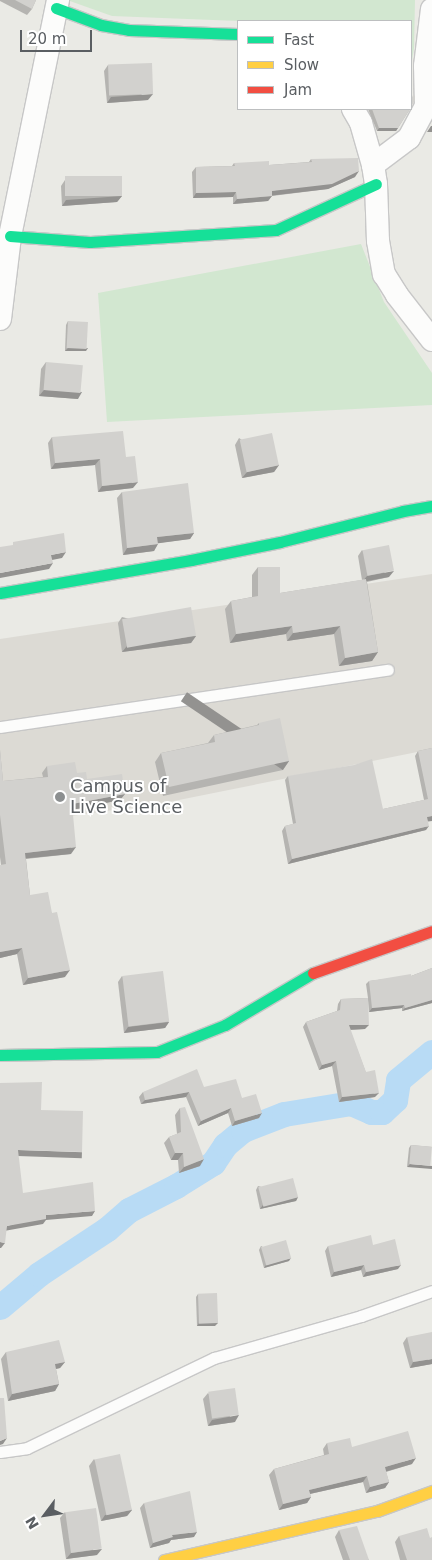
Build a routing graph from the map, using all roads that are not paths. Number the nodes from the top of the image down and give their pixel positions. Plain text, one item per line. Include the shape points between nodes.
1 (57, 4) edge
2 (432, 9) edge
3 (237, 34) edge
4 (353, 110) edge
5 (374, 174) junction
6 (10, 236) junction
7 (0, 319) edge
8 (432, 340) edge
9 (432, 506) edge
10 (0, 593) edge
11 (388, 670) dead end
12 (0, 727) edge
13 (432, 931) edge
14 (0, 1055) edge
15 (432, 1291) edge
16 (0, 1452) edge
17 (432, 1491) edge
18 (164, 1560) edge

1 - 3 street via 101,25 129,30
1 - 6 street
2 - 5 street via 425,66 426,106 409,138
4 - 5 street via 360,123
5 - 6 street via 276,230 90,242
5 - 8 street via 378,241 384,274
6 - 7 street
9 - 10 street via 191,560
11 - 12 lane
13 - 14 street via 307,975 225,1025 157,1052
15 - 16 lane via 361,1316 214,1358 27,1448
17 - 18 street via 377,1511

